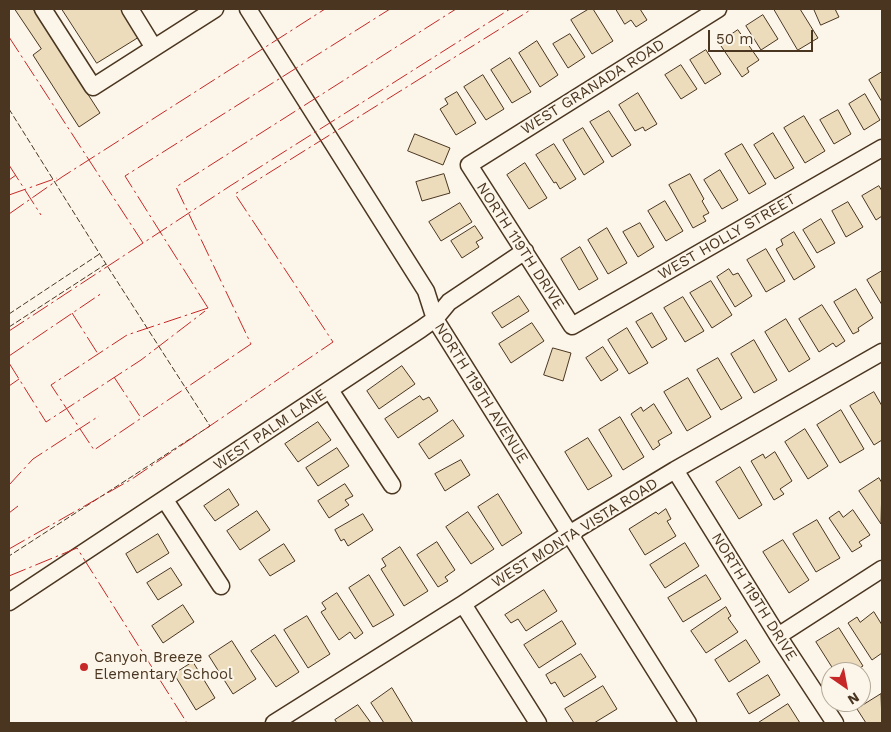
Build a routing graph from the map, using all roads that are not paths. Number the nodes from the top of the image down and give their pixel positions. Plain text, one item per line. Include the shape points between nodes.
1 (43, 9) edge
2 (130, 9) edge
3 (215, 9) edge
4 (248, 9) edge
5 (718, 9) edge
6 (154, 48) junction
7 (882, 148) edge
8 (468, 166) joint
9 (525, 251) junction
10 (435, 319) junction
11 (572, 326) joint
12 (882, 352) edge
13 (330, 390) junction
14 (675, 470) junction
15 (392, 485) dead end
16 (165, 500) junction
17 (569, 534) junction
18 (882, 568) edge
19 (221, 586) dead end
20 (9, 602) edge
21 (462, 604) junction
22 (778, 636) junction
23 (274, 723) edge
24 (538, 723) edge
25 (688, 723) edge
26 (835, 723) edge

1 - 6 street via 93,87
2 - 6 street
3 - 6 street
4 - 10 street, NORTH 119TH AVENUE via 426,291
5 - 8 street, WEST GRANADA ROAD
7 - 11 street, WEST HOLLY STREET
8 - 9 street, NORTH 119TH DRIVE
9 - 10 street, WEST PALM LANE via 449,302
9 - 11 street, NORTH 119TH DRIVE
10 - 13 street, WEST PALM LANE
10 - 17 street, NORTH 119TH AVENUE
12 - 14 street, WEST MONTA VISTA ROAD
13 - 15 street
13 - 16 street, WEST PALM LANE
14 - 17 street, WEST MONTA VISTA ROAD
14 - 22 street, NORTH 119TH DRIVE
16 - 19 street
16 - 20 street, WEST PALM LANE
17 - 21 street, WEST MONTA VISTA ROAD
17 - 25 street, NORTH 119TH AVENUE
18 - 22 street
21 - 23 street, WEST MONTA VISTA ROAD
21 - 24 street
22 - 26 street, NORTH 119TH DRIVE

